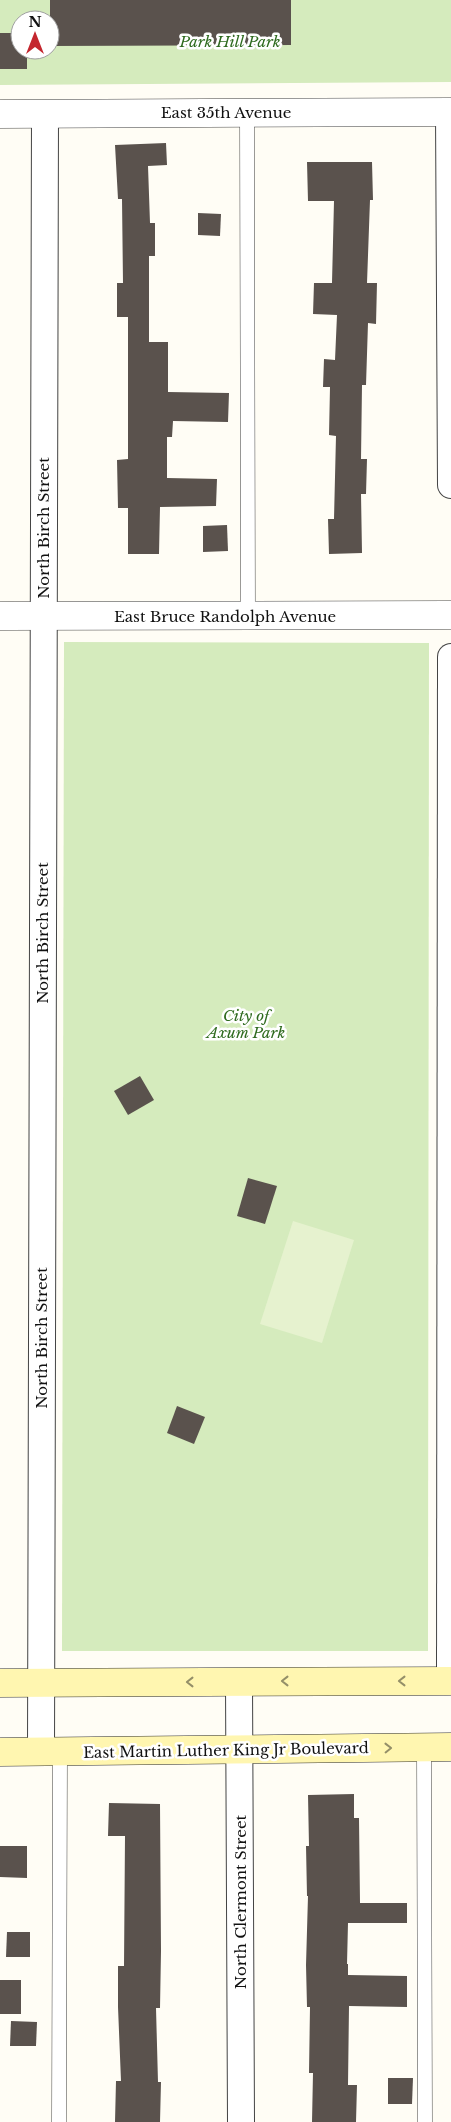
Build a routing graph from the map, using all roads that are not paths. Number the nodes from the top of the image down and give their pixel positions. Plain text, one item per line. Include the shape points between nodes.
1 (247, 112) junction
2 (450, 112) edge
3 (0, 114) edge
4 (45, 114) junction
5 (451, 485) edge
6 (451, 615) edge
7 (0, 616) edge
8 (42, 616) junction
9 (248, 616) junction
10 (451, 657) edge
11 (451, 1153) edge
12 (450, 1644) edge
13 (450, 1681) edge
14 (239, 1682) junction
15 (0, 1683) edge
16 (40, 1683) junction
17 (424, 1747) junction
18 (451, 1747) edge
19 (239, 1749) junction
20 (0, 1752) edge
21 (50, 1752) junction
22 (59, 2122) edge
23 (241, 2122) edge
24 (425, 2122) edge

1 - 2 street, East 35th Avenue
1 - 4 street, East 35th Avenue
1 - 9 lane
2 - 5 street
3 - 4 street, East 35th Avenue
4 - 8 street, North Birch Street
6 - 9 street, East Bruce Randolph Avenue
7 - 8 street, East Bruce Randolph Avenue
8 - 9 street, East Bruce Randolph Avenue
8 - 16 street, North Birch Street
10 - 11 street
11 - 12 street
12 - 13 street
13 -> 14 main road
14 -> 16 main road
14 - 19 street, North Clermont Street
15 - 16 main road
16 - 21 street, North Birch Street
17 - 18 main road, East Martin Luther King Jr Boulevard
19 -> 17 main road, East Martin Luther King Jr Boulevard
17 - 24 lane
19 - 21 main road, East Martin Luther King Jr Boulevard
19 - 23 street, North Clermont Street
20 - 21 main road, East Martin Luther King Jr Boulevard
21 - 22 lane

